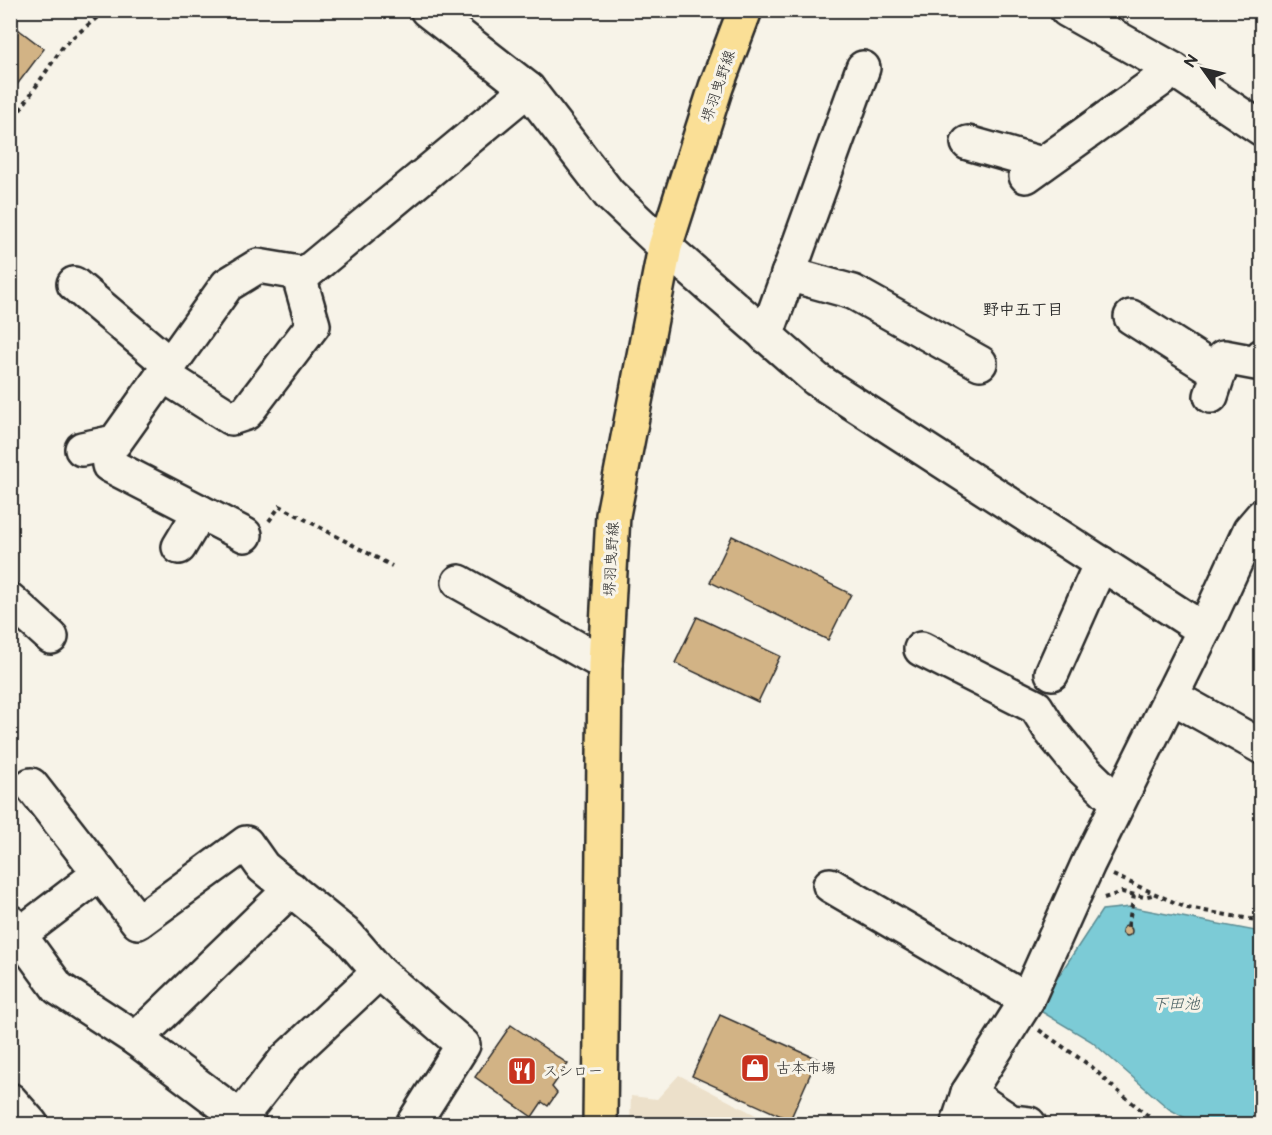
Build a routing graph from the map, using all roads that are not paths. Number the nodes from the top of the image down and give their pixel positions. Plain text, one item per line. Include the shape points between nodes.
1 (427, 10) edge
2 (745, 10) edge
3 (1067, 10) edge
4 (863, 68) dead end
5 (1174, 70) junction
6 (528, 89) junction
7 (1262, 129) edge
8 (968, 143) dead end
9 (665, 247) junction
10 (298, 273) junction
11 (788, 274) junction
12 (74, 284) dead end
13 (1131, 316) dead end
14 (766, 336) junction
15 (1262, 356) edge
16 (980, 363) dead end
17 (167, 370) junction
18 (200, 512) junction
19 (1258, 528) edge
20 (245, 535) road end
21 (179, 547) dead end
22 (1101, 563) junction
23 (459, 582) dead end
24 (10, 600) edge
25 (1204, 630) junction
26 (51, 637) dead end
27 (921, 649) dead end
28 (605, 664) junction
29 (1052, 673) dead end
30 (1171, 696) junction
31 (1262, 747) edge
32 (31, 785) dead end
33 (1118, 803) junction
34 (100, 873) junction
35 (830, 885) dead end
36 (291, 889) junction
37 (14, 932) edge
38 (379, 972) junction
39 (1022, 1007) junction
40 (136, 1039) junction
41 (968, 1093) junction
42 (10, 1100) edge
43 (245, 1121) edge
44 (31, 1125) edge
45 (413, 1125) edge
46 (600, 1125) edge
47 (958, 1125) edge
48 (1029, 1125) edge

1 - 6 street
2 - 9 main road, 堺羽曳野線
3 - 5 street
4 - 11 street
5 - 7 street
5 - 8 street via 1034,170
6 - 9 street via 609,194
6 - 10 street via 305,274
9 - 14 street
9 - 28 main road, 堺羽曳野線 via 613,515
10 - 17 street via 258,266 227,285
10 - 17 street via 313,325 246,413 231,418
11 - 14 street
11 - 16 street via 853,292
12 - 17 street
13 - 15 street via 1215,385 1224,357 1256,363
14 - 22 street via 816,379
17 - 18 street via 115,442 94,446 109,465
18 - 20 street
18 - 21 street
19 - 25 street
22 - 25 street
22 - 29 street
23 - 28 street
24 - 26 street
25 - 30 street
27 - 33 street via 1036,707 1077,763
28 - 46 main road, 堺羽曳野線
30 - 31 street
30 - 33 street
32 - 34 street
33 - 39 street
34 - 36 street via 138,922 246,843 263,867
34 - 37 street
35 - 39 street
36 - 38 street via 348,936
36 - 40 street
37 - 40 street via 58,988
38 - 43 street via 285,1060
38 - 45 street via 463,1045
39 - 41 street
40 - 43 street
41 - 47 street
41 - 48 street via 1011,1122
42 - 44 street

